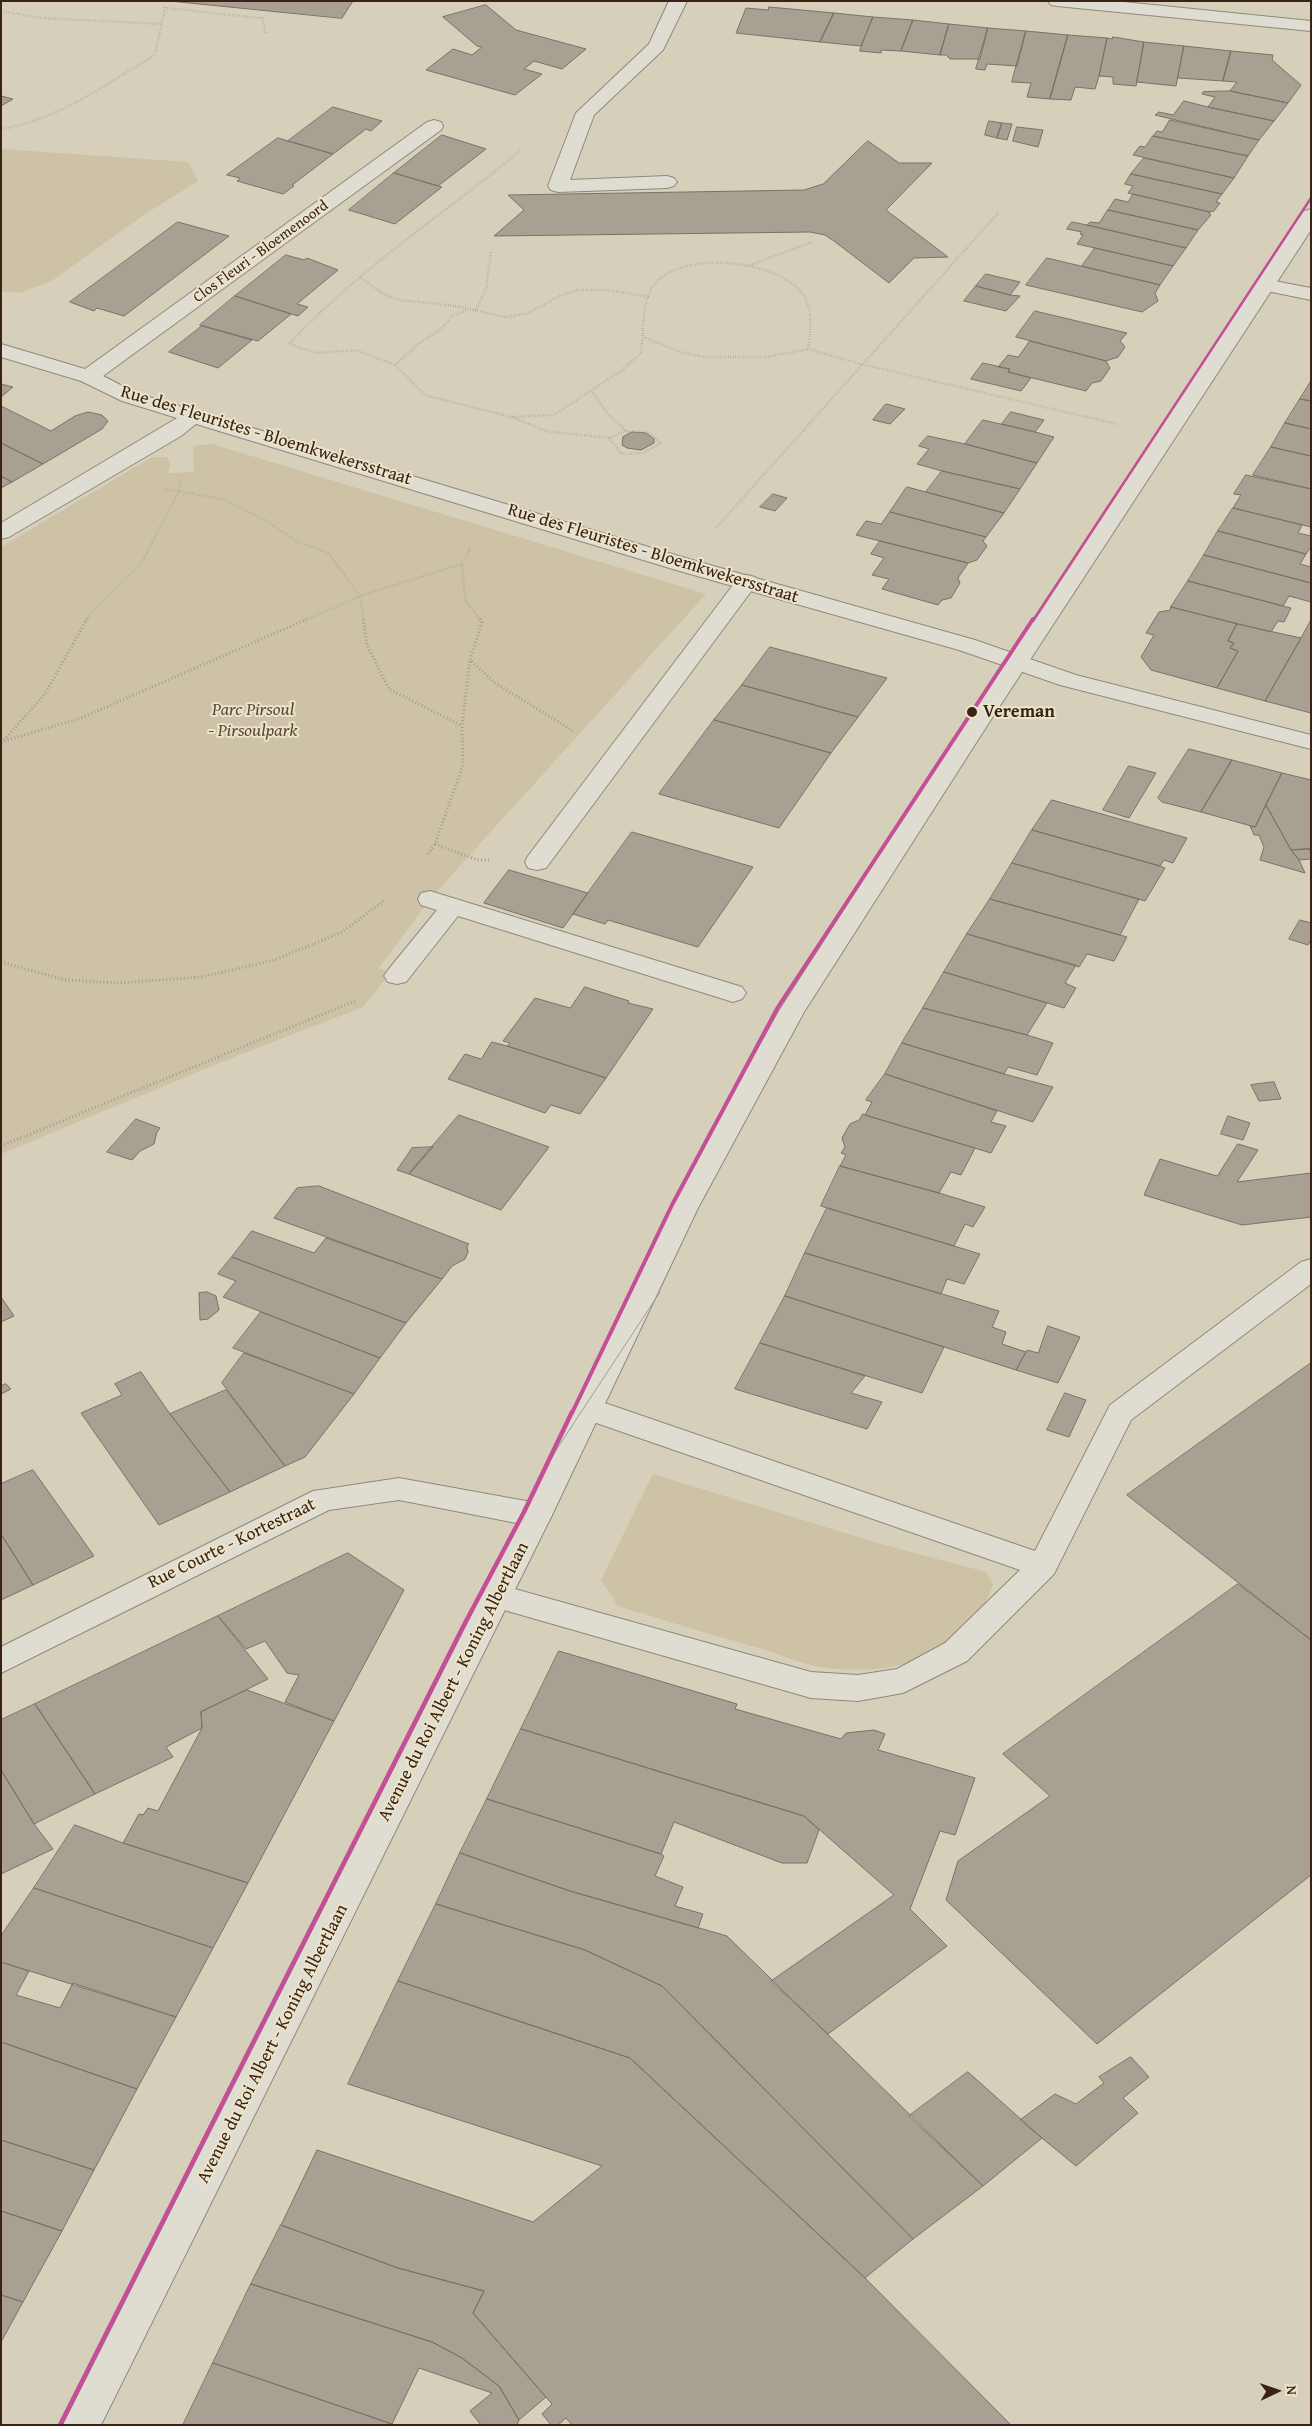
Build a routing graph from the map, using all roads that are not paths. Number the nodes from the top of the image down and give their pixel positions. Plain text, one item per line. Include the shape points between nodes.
1 (678, 1) edge
2 (1056, 1) edge
3 (1311, 26) edge
4 (434, 126) dead end
5 (667, 182) dead end
6 (1311, 214) edge
7 (1264, 285) junction
8 (1311, 294) edge
9 (1, 350) edge
10 (88, 377) junction
11 (193, 416) junction
12 (1, 532) edge
13 (747, 582) junction
14 (1017, 662) junction
15 (1311, 742) edge
16 (537, 862) dead end
17 (397, 976) road end
18 (733, 993) dead end
19 (1311, 1269) edge
20 (588, 1409) junction
21 (537, 1516) junction
22 (1043, 1566) junction
23 (497, 1596) junction
24 (1, 1661) edge
25 (81, 2425) edge

1 - 5 street via 656,46 585,113 558,186
2 - 3 street
4 - 10 street, Clos Fleuri - Bloemenoord
6 - 7 street, Avenue du Roi Albert - Koning Albertlaan
7 - 8 street
7 - 14 street, Avenue du Roi Albert - Koning Albertlaan
9 - 10 street, Rue des Fleuristes - Bloemkwekersstraat
10 - 11 street, Rue des Fleuristes - Bloemkwekersstraat via 129,397
11 - 12 street via 174,431
11 - 13 street, Rue des Fleuristes - Bloemkwekersstraat
13 - 14 street, Rue des Fleuristes - Bloemkwekersstraat
13 - 16 street
14 - 15 street, Rue des Fleuristes - Bloemkwekersstraat via 1068,680
14 - 20 street, Avenue du Roi Albert - Koning Albertlaan via 792,1011 684,1208
17 - 18 street via 442,903
19 - 22 street via 1120,1413
20 - 21 street, Avenue du Roi Albert - Koning Albertlaan
20 - 22 street
21 - 23 street, Avenue du Roi Albert - Koning Albertlaan
21 - 24 street, Rue Courte - Kortestraat via 399,1489 324,1499
22 - 23 street via 956,1652 903,1680 858,1688 811,1685
23 - 25 street, Avenue du Roi Albert - Koning Albertlaan

